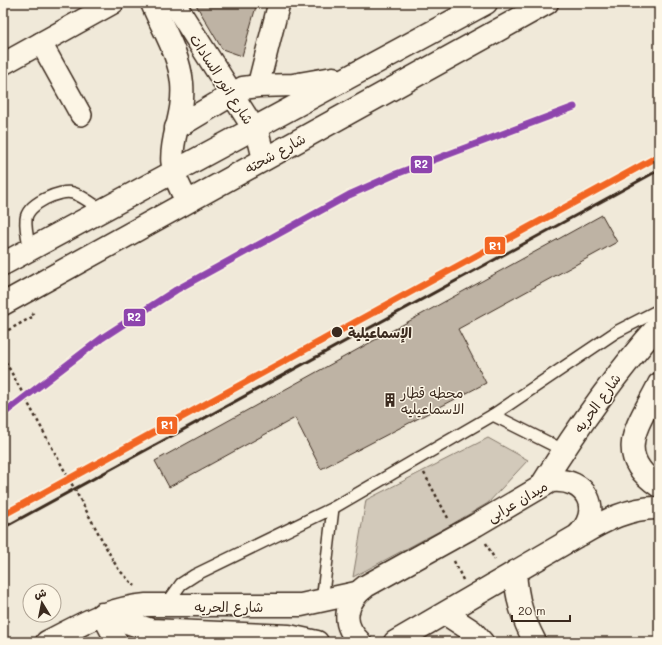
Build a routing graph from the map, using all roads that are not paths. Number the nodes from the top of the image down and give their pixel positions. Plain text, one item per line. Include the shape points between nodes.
1 (113, 3) edge
2 (152, 3) edge
3 (174, 3) edge
4 (279, 3) edge
5 (486, 3) edge
6 (547, 3) edge
7 (41, 43) junction
8 (3, 64) edge
9 (350, 75) junction
10 (258, 86) junction
11 (231, 94) junction
12 (81, 116) dead end
13 (176, 128) junction
14 (253, 128) junction
15 (264, 158) junction
16 (174, 173) junction
17 (188, 201) junction
18 (102, 211) junction
19 (30, 250) junction
20 (3, 264) edge
21 (3, 304) edge
22 (659, 310) edge
23 (659, 325) edge
24 (659, 384) edge
25 (493, 415) junction
26 (563, 450) junction
27 (541, 486) junction
28 (659, 486) edge
29 (333, 508) junction
30 (659, 508) edge
31 (577, 536) junction
32 (510, 575) junction
33 (356, 593) junction
34 (322, 602) junction
35 (166, 605) junction
36 (102, 614) junction
37 (446, 614) junction
38 (47, 642) edge
39 (117, 642) edge
40 (317, 642) edge
41 (360, 642) edge
42 (395, 642) edge
43 (482, 642) edge
44 (535, 642) edge

1 - 7 street
2 - 13 main road, شارع انور السادات via 172,43 180,71 182,99
3 - 11 main road, شارع انور السادات
4 - 10 street
5 - 9 main road
6 - 15 main road, شارع شحته
7 - 8 street
7 - 12 street
9 - 10 main road via 293,85
9 - 14 main road
10 - 11 main road via 243,88
11 - 13 main road
11 - 14 main road, شارع انور السادات
13 - 16 main road, شارع انور السادات via 171,150
14 - 15 main road, شارع انور السادات via 261,143
14 - 16 main road
15 - 17 main road, شارع شحته
16 - 17 main road, شارع انور السادات
16 - 18 main road
17 - 21 main road, شارع شحته
18 - 19 main road
18 - 19 lane via 74,193 57,193 31,208 27,214
19 - 20 main road
22 - 25 lane via 616,332
23 - 26 main road, شارع الحريه via 633,355
24 - 28 main road via 634,431 632,445 634,458 641,471
25 - 26 lane
25 - 29 lane
26 - 27 main road, شارع الحريه
27 - 31 main road, ميدان عرابى via 551,481 567,481 582,489 591,508 590,519 585,529
27 - 33 main road, ميدان عرابى
29 - 34 lane
29 - 35 lane via 195,575 181,584
30 - 31 main road via 630,512 607,519
31 - 32 main road, ميدان عرابى
32 - 37 main road, ميدان عرابى
32 - 44 main road via 523,619
33 - 34 main road, شارع الحريه
33 - 41 main road via 347,615 350,631
34 - 35 main road, شارع الحريه via 283,606
35 - 36 main road, شارع الحريه via 122,607
36 - 38 main road, شارع الحريه
36 - 39 street
36 - 40 main road, شارع الحريه via 151,630 289,636
37 - 42 main road, ميدان عرابى
37 - 43 main road via 472,631

